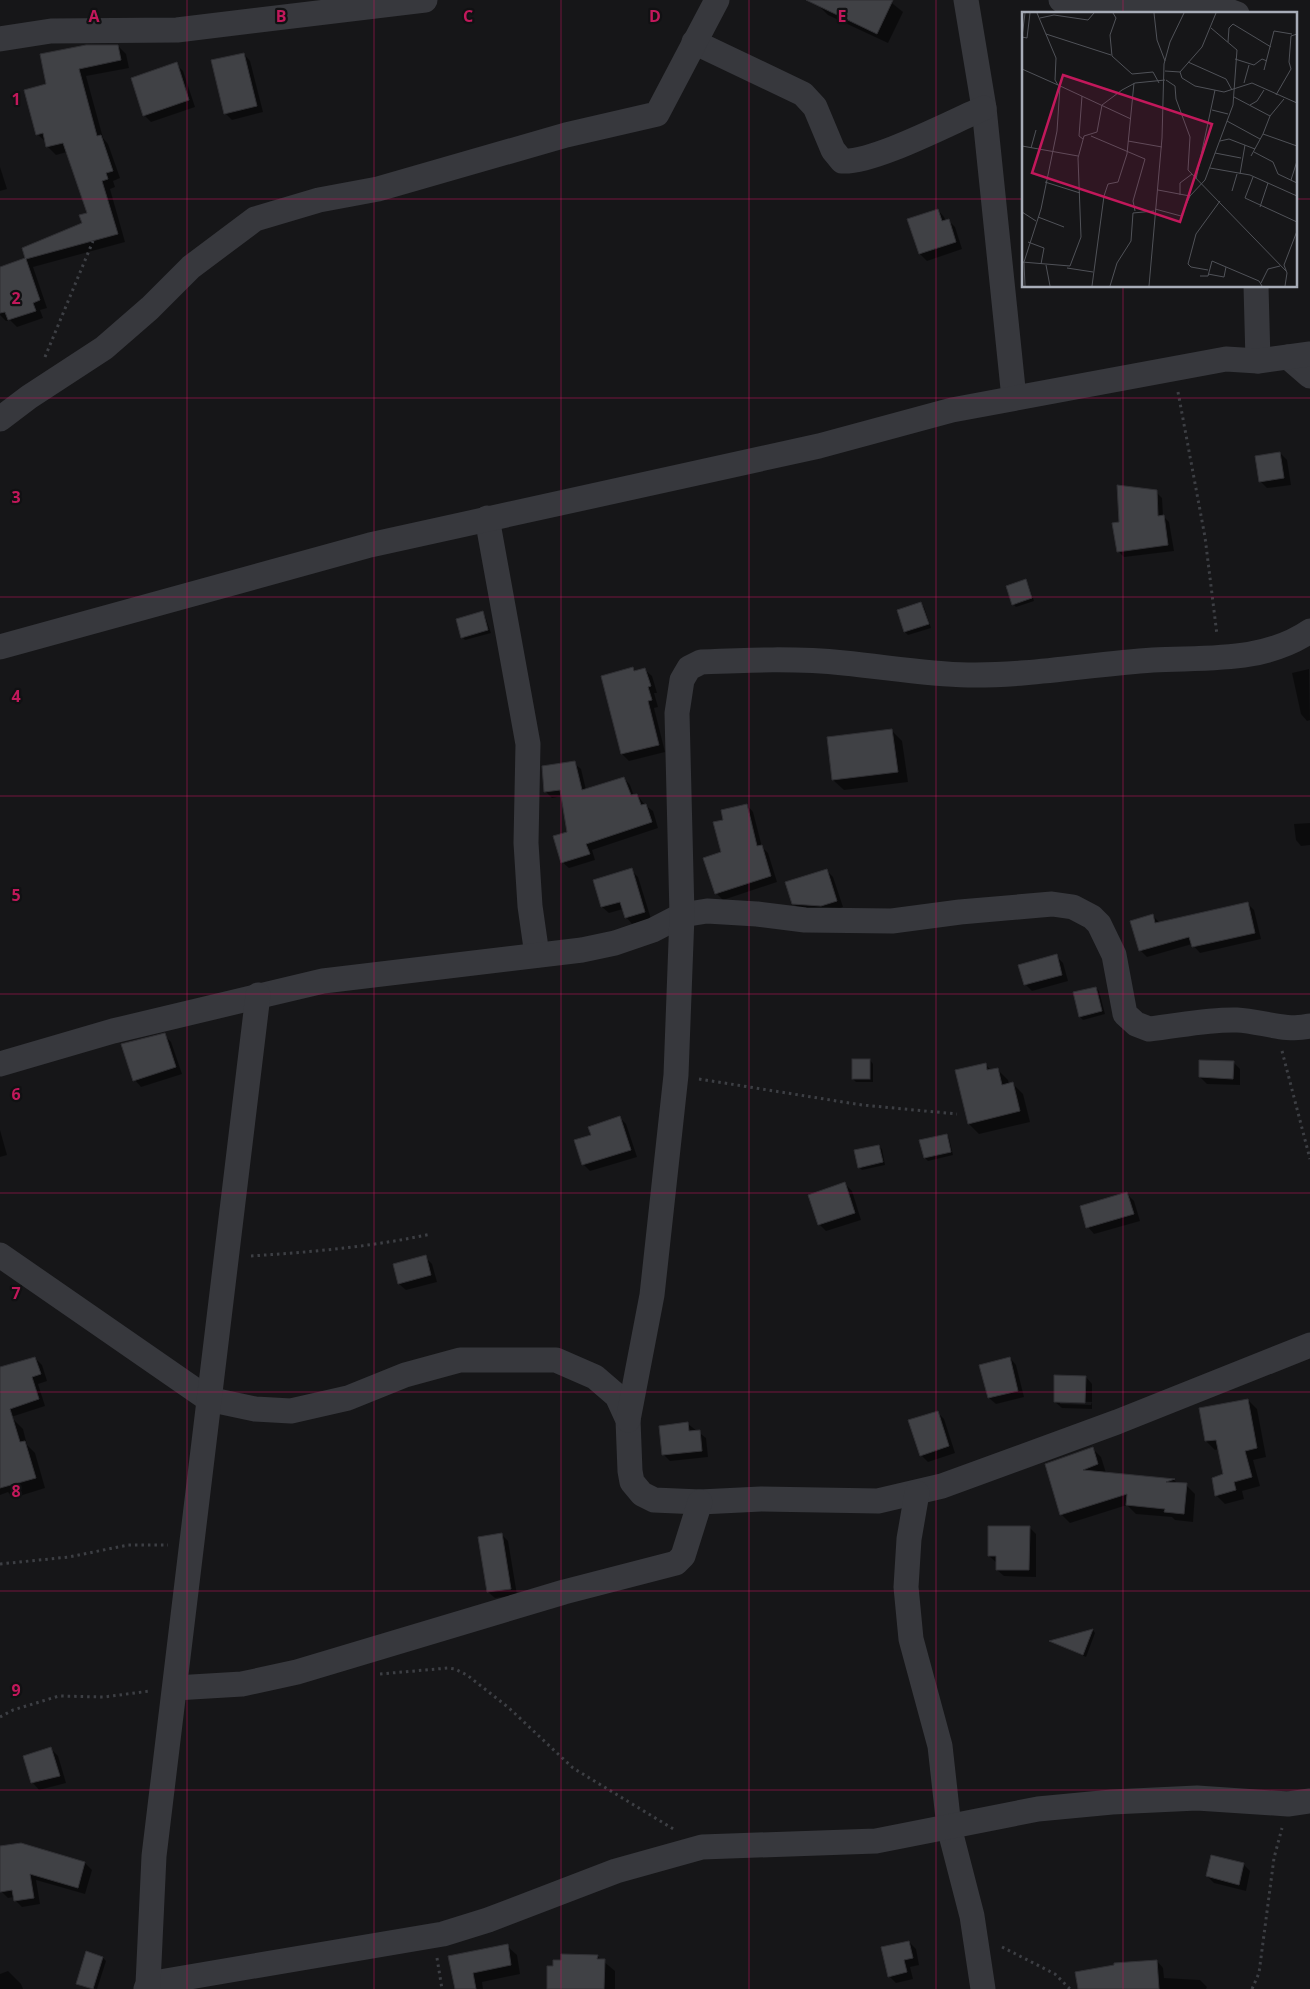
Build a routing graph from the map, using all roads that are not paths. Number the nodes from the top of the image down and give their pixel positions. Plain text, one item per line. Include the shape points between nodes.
1 (425, 0) edge
2 (717, 0) edge
3 (966, 0) edge
4 (1061, 0) edge
5 (1232, 12) edge
6 (0, 38) edge
7 (694, 42) junction
8 (984, 108) junction
9 (1256, 288) edge
10 (1299, 355) edge
11 (1258, 361) junction
12 (1310, 376) edge
13 (1014, 398) junction
14 (0, 419) edge
15 (487, 518) junction
16 (1310, 631) edge
17 (0, 647) edge
18 (682, 915) junction
19 (537, 955) junction
20 (258, 995) junction
21 (1310, 1026) edge
22 (0, 1064) edge
23 (0, 1255) edge
24 (1310, 1345) edge
25 (208, 1399) junction
26 (628, 1420) junction
27 (917, 1493) junction
28 (700, 1502) junction
29 (175, 1687) junction
30 (1299, 1802) edge
31 (949, 1827) junction
32 (147, 1986) edge
33 (983, 1989) edge

1 - 6 street via 177,30 52,31
2 - 7 street
3 - 8 street
4 - 5 street via 1130,8
7 - 8 street via 803,94 815,107 833,150 842,160 852,161 907,142
7 - 14 street via 656,114 378,189 319,200 256,218 192,267 104,348
8 - 13 street
9 - 11 street
10 - 11 street
10 - 12 street
11 - 13 street via 1226,359
13 - 15 street via 952,410 819,446
15 - 17 street via 370,545
15 - 19 street via 528,744 526,844
16 - 18 street via 1275,648 1246,655 1152,660 1042,672 970,675 801,660 701,662 689,668 680,687 677,713
18 - 19 street via 653,930 615,943
18 - 21 street via 727,911 805,920 892,920 1052,904 1073,907 1092,917 1104,932 1114,955 1123,1010 1126,1017 1136,1024 1149,1029 1238,1020 1290,1028
18 - 26 street via 676,1075 652,1295
19 - 20 street via 332,980
20 - 22 street via 113,1030
20 - 25 street via 228,1258
23 - 25 street
24 - 27 street via 1117,1422
25 - 26 street via 255,1409 291,1410 348,1398 405,1376 460,1360 556,1360 595,1377 610,1388
25 - 29 street
26 - 28 street via 632,1482 642,1494 654,1500
27 - 28 street via 878,1501 761,1499
27 - 31 street via 908,1539 906,1588 911,1639 940,1746
28 - 29 street via 683,1556 676,1562 297,1672 242,1684
29 - 32 street via 154,1856
30 - 31 street via 1197,1798 1112,1802 1038,1809
31 - 32 street via 876,1841 702,1847 616,1871 488,1920 433,1936
31 - 33 street via 974,1933

